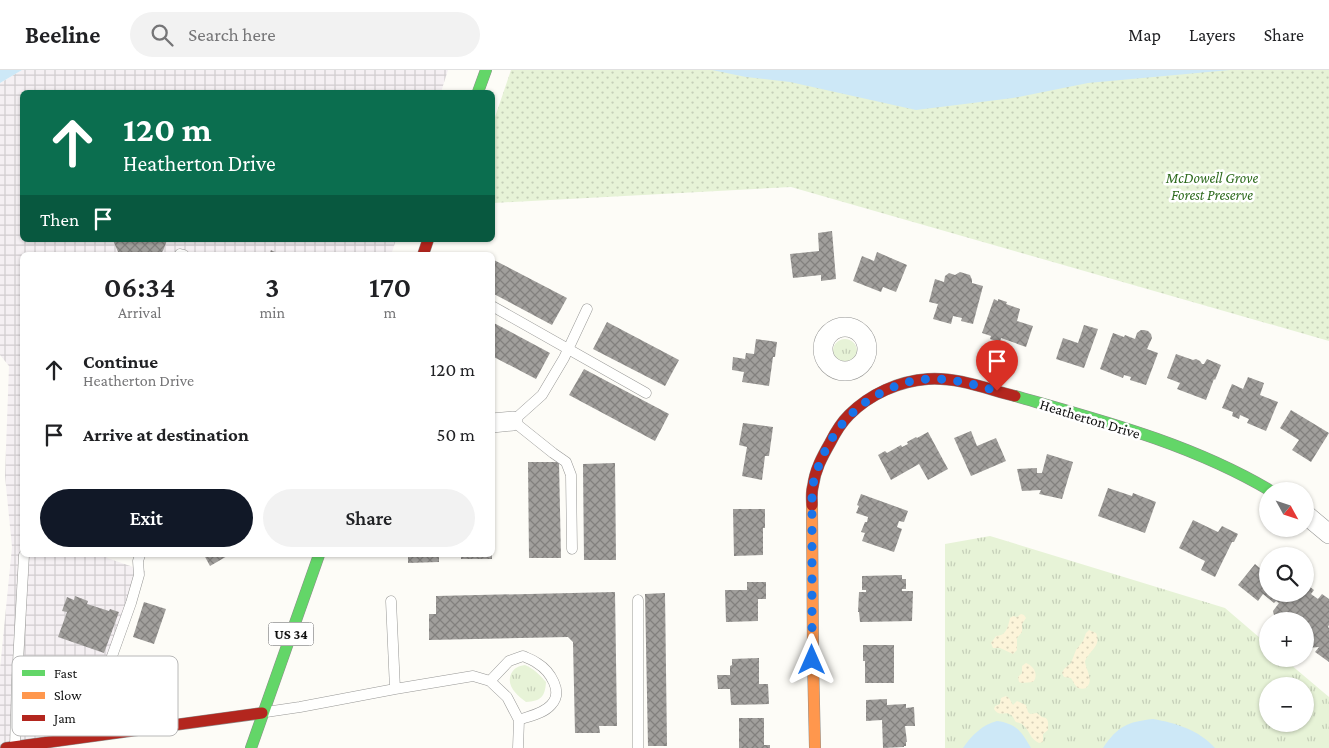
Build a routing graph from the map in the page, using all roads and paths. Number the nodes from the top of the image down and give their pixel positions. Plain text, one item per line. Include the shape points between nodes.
1 (486, 70) edge
2 (479, 90) edge
3 (495, 308) edge
4 (587, 308) dead end
5 (568, 349) junction
6 (856, 368) dead end
7 (646, 393) dead end
8 (873, 396) junction
9 (513, 421) junction
10 (495, 423) edge
11 (1259, 484) edge
12 (1314, 522) edge
13 (1329, 534) edge
14 (572, 549) dead end
15 (24, 557) edge
16 (139, 557) edge
17 (318, 557) edge
18 (638, 600) dead end
19 (391, 601) dead end
20 (18, 656) edge
21 (112, 656) edge
22 (490, 681) junction
23 (395, 689) junction
24 (262, 713) junction
25 (519, 720) junction
26 (178, 724) edge
27 (12, 725) edge
28 (88, 736) edge
29 (80, 737) joint
30 (45, 745) edge
31 (10, 747) edge
32 (251, 748) edge
33 (518, 748) edge
34 (638, 748) edge
35 (814, 748) edge

1 - 2 street
3 - 5 lane
4 - 5 lane
5 - 7 lane
5 - 9 lane via 542,394
6 - 8 street
8 - 11 street, Heatherton Drive via 910,382 929,379 960,381 1108,422 1200,455
8 - 35 street, Heatherton Drive via 838,428 822,456 812,488
9 - 10 street
9 - 14 lane via 566,462 571,475
12 - 13 street
15 - 20 lane
16 - 21 lane via 139,575
17 - 24 street, US 34
18 - 34 lane
19 - 23 lane
22 - 23 lane via 473,676
22 - 25 lane via 507,697
22 - 25 lane via 509,661 523,656 538,663 553,679 557,692 552,704
23 - 24 lane
24 - 26 street
24 - 32 street, US 34
25 - 33 lane
27 - 31 lane
28 - 29 street
29 - 30 street
30 - 31 street

